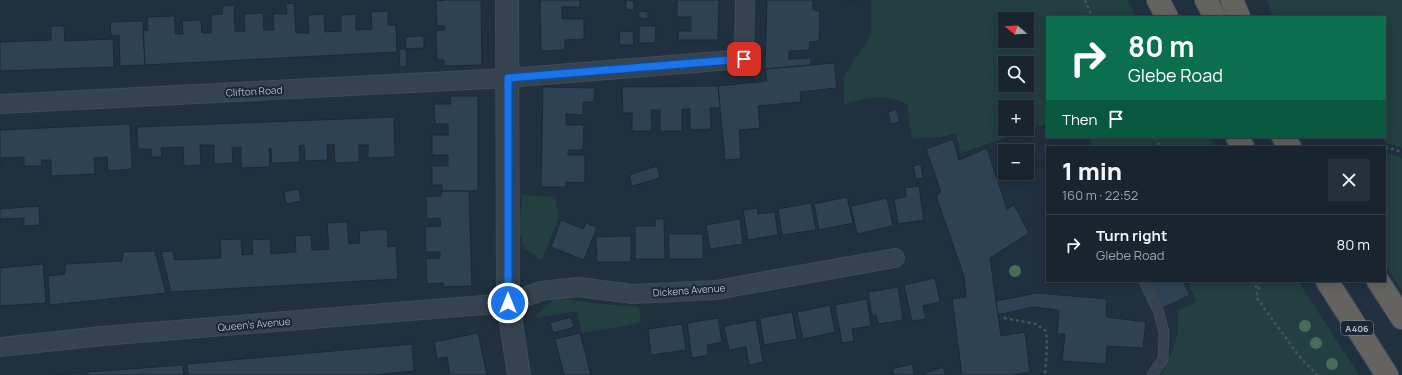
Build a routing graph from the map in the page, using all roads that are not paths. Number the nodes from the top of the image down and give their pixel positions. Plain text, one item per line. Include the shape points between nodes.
1 (508, 0) edge
2 (744, 0) edge
3 (1158, 0) edge
4 (1206, 0) edge
5 (1232, 0) edge
6 (1166, 16) edge
7 (1214, 16) edge
8 (1239, 16) edge
9 (508, 78) junction
10 (0, 104) edge
11 (895, 258) dead end
12 (1144, 282) edge
13 (1328, 282) edge
14 (1379, 282) edge
15 (508, 303) junction
16 (1402, 318) edge
17 (0, 347) edge
18 (519, 375) edge
19 (1152, 375) edge
20 (1387, 375) edge

1 - 9 street
2 - 9 street, Clifton Road via 744,59
3 - 6 highway
4 - 7 highway
5 - 8 highway
9 - 10 street, Clifton Road
9 - 15 street
11 - 15 street, Dickens Avenue via 716,290 633,294 578,287 541,291
12 - 19 lane via 1158,310 1164,332 1163,359
13 - 20 highway, A406
14 - 16 highway
15 - 17 street, Queen's Avenue via 102,336
15 - 18 street

